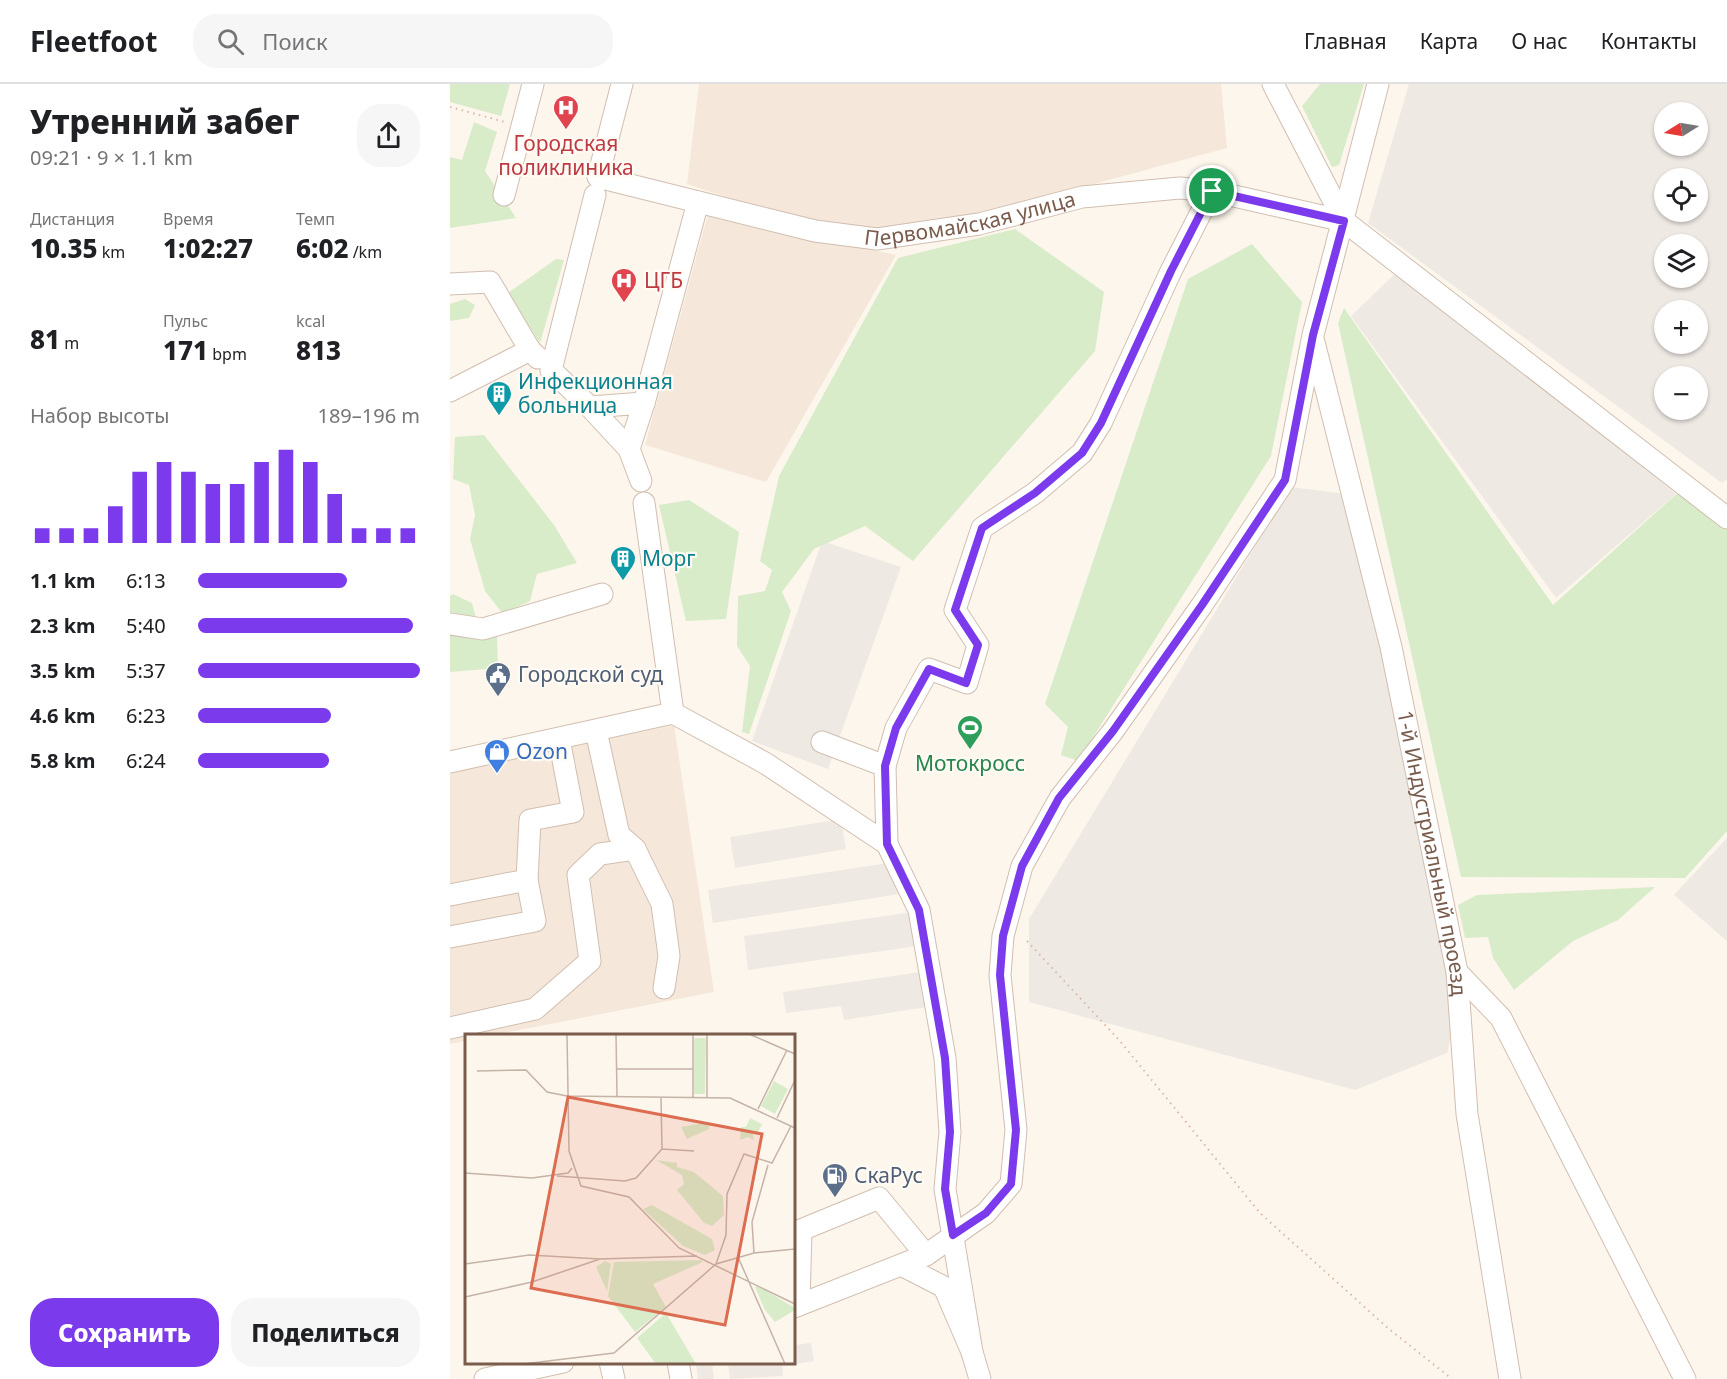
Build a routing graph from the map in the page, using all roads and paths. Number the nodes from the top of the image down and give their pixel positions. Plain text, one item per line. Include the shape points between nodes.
1 (533, 84) edge
2 (622, 84) edge
3 (1273, 84) edge
4 (1378, 84) edge
5 (450, 107) edge
6 (522, 127) junction
7 (596, 186) junction
8 (1212, 191) junction
9 (504, 195) dead end
10 (698, 202) junction
11 (1344, 221) junction
12 (450, 284) edge
13 (1313, 335) junction
14 (530, 351) junction
15 (551, 370) junction
16 (450, 391) edge
17 (644, 403) junction
18 (590, 407) junction
19 (629, 449) junction
20 (641, 481) dead end
21 (644, 503) dead end
22 (1727, 518) edge
23 (602, 594) dead end
24 (450, 624) edge
25 (673, 713) junction
26 (596, 731) junction
27 (559, 739) junction
28 (822, 742) dead end
29 (450, 762) edge
30 (885, 766) junction
31 (887, 844) junction
32 (635, 849) junction
33 (527, 880) junction
34 (450, 895) edge
35 (450, 937) edge
36 (1027, 941) dead end
37 (1457, 972) junction
38 (664, 988) dead end
39 (451, 1026) edge
40 (953, 1235) junction
41 (926, 1256) junction
42 (903, 1266) junction
43 (796, 1306) edge
44 (972, 1352) junction
45 (610, 1364) edge
46 (678, 1364) edge
47 (556, 1369) edge
48 (485, 1379) edge
49 (614, 1379) edge
50 (681, 1379) edge
51 (980, 1379) edge
52 (1452, 1379) edge
53 (1510, 1379) edge
54 (1684, 1379) edge

1 - 6 street
2 - 7 street
3 - 11 street
4 - 11 street
5 - 6 path
6 - 9 street
7 - 10 street, Первомайская улица
7 - 15 street
8 - 10 street, Первомайская улица via 1142,189 1082,197 979,224 877,239 815,231
8 - 11 street, Первомайская улица
8 - 30 street via 1101,423 1082,453 1035,493 982,528 955,610 978,645 966,683 929,669 896,728
10 - 17 street
11 - 13 street
11 - 22 street
12 - 14 street via 490,282
13 - 37 street, 1-й Индустриальный проезд via 1386,626
13 - 40 street via 1285,480 1196,615 1113,731 1059,798 1022,866 1003,936 1000,975 1016,1130 1011,1184 986,1213
14 - 15 street
14 - 16 street
15 - 18 street
17 - 18 street
17 - 19 street
18 - 19 street
19 - 20 street
21 - 25 street
23 - 24 street via 483,630
25 - 26 street
25 - 31 street via 765,764
26 - 27 street
26 - 32 street via 619,835
27 - 29 street
27 - 33 street via 573,812 530,820
28 - 30 street
30 - 31 street
31 - 40 street via 919,910 945,1058 950,1132 945,1189
32 - 38 street via 662,904 669,956
32 - 39 street via 600,854 578,875 590,961 535,1009
33 - 34 street
33 - 35 street via 535,921
36 - 52 path via 1120,1041 1260,1213 1389,1329
37 - 53 street, 1-й Индустриальный проезд via 1467,1114
37 - 54 street via 1501,1018
40 - 41 street
40 - 44 street
41 - 42 street
41 - 43 street via 879,1198 801,1230
42 - 43 street
42 - 44 street via 944,1287
44 - 51 street
45 - 49 street
46 - 50 street
47 - 48 street

